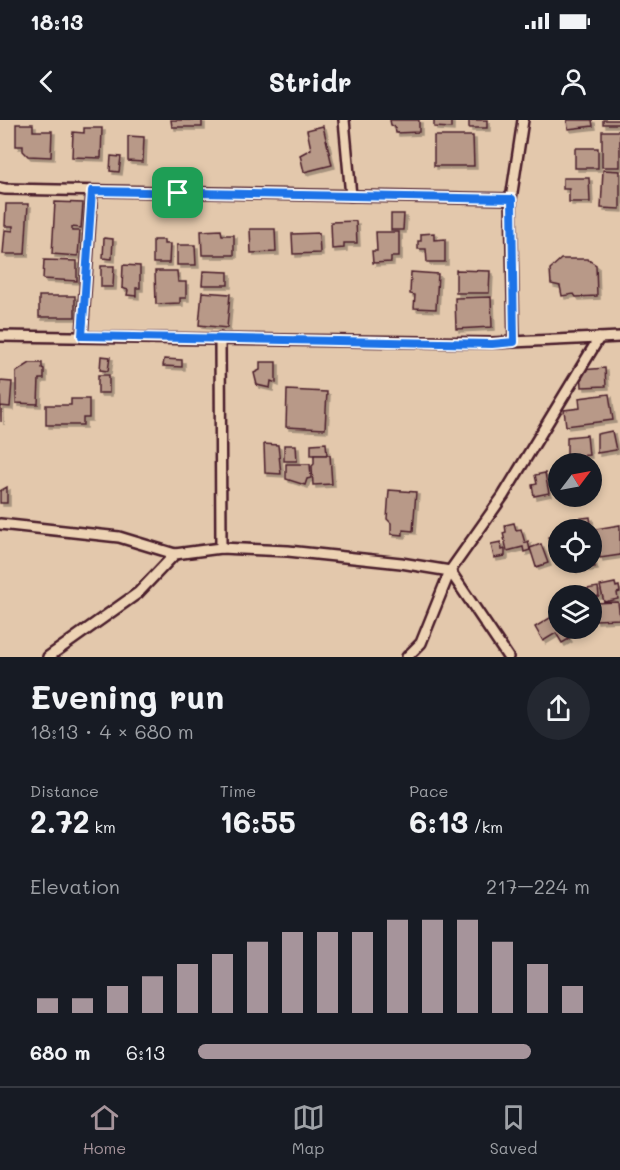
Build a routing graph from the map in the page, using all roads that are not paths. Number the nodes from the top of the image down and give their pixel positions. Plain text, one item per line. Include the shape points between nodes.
1 (344, 120) edge
2 (523, 120) edge
3 (0, 188) edge
4 (92, 191) junction
5 (351, 196) junction
6 (512, 199) junction
7 (0, 336) edge
8 (82, 336) junction
9 (620, 337) edge
10 (220, 338) junction
11 (599, 338) junction
12 (514, 342) junction
13 (0, 524) edge
14 (221, 548) junction
15 (175, 554) junction
16 (450, 571) junction
17 (48, 657) edge
18 (407, 657) edge
19 (508, 657) edge

1 - 5 street
2 - 6 street
3 - 4 street
4 - 5 street
4 - 8 street
5 - 6 street
6 - 12 street
7 - 8 street
8 - 10 street
9 - 11 street
10 - 12 street
10 - 14 street
11 - 12 street
11 - 16 street via 503,496
13 - 15 street via 119,537
14 - 15 street
14 - 16 street via 288,551
15 - 17 street via 138,593
16 - 18 street via 421,643
16 - 19 street

